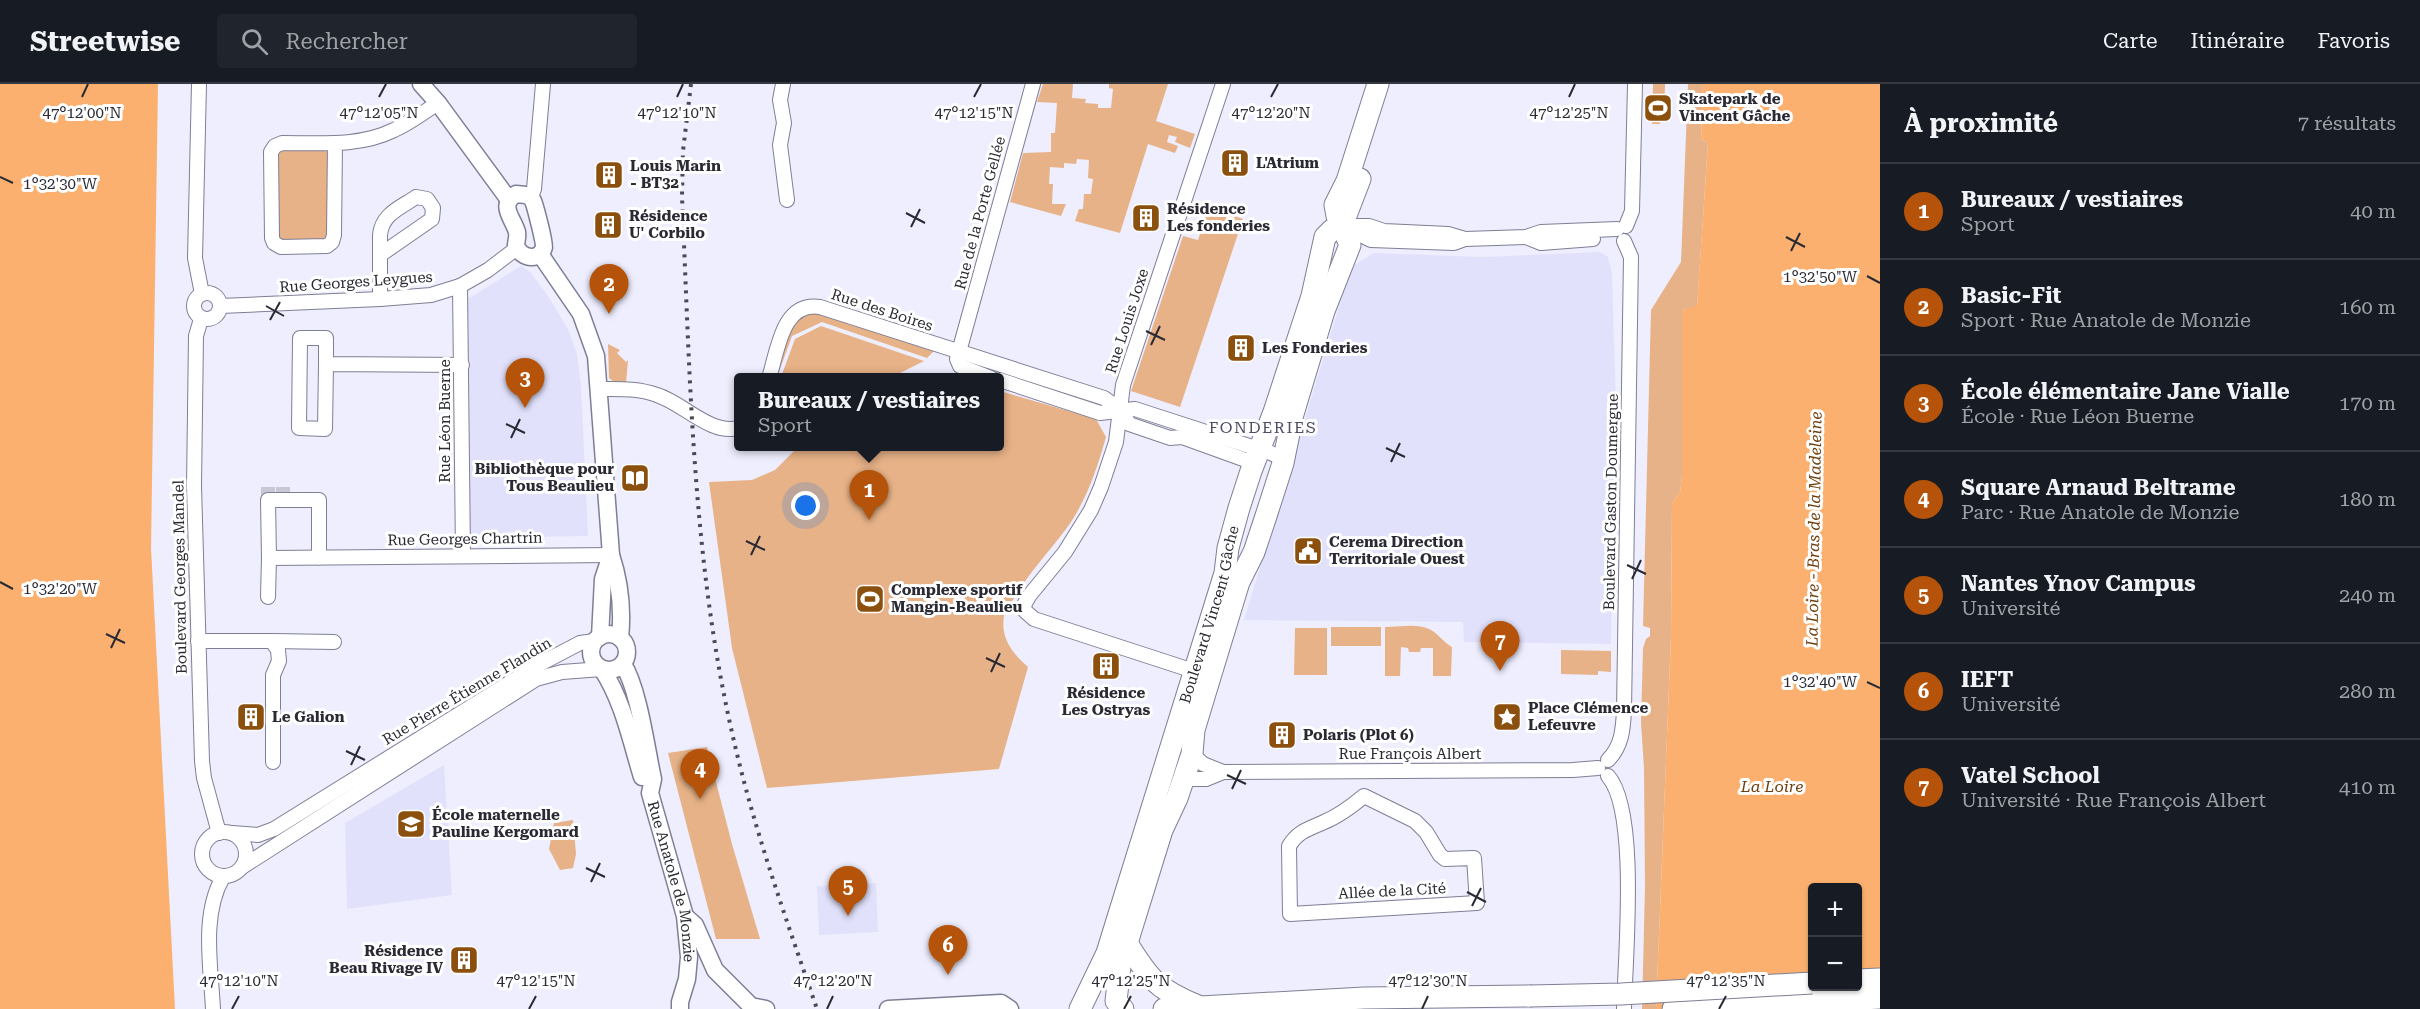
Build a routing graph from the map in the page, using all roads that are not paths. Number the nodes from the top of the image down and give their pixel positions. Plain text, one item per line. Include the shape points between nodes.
1 (199, 84) edge
2 (422, 84) edge
3 (543, 84) edge
4 (783, 84) edge
5 (1033, 84) edge
6 (1223, 84) edge
7 (1378, 84) edge
8 (1390, 84) edge
9 (1635, 84) edge
10 (438, 103) junction
11 (335, 143) junction
12 (509, 200) junction
13 (787, 200) dead end
14 (533, 204) junction
15 (1342, 226) junction
16 (540, 232) junction
17 (1621, 233) junction
18 (516, 235) junction
19 (540, 254) junction
20 (380, 255) junction
21 (460, 286) junction
22 (202, 294) junction
23 (380, 299) junction
24 (220, 306) junction
25 (201, 319) junction
26 (959, 352) junction
27 (326, 364) junction
28 (462, 365) junction
29 (771, 373) edge
30 (978, 373) edge
31 (1004, 382) edge
32 (600, 389) junction
33 (1121, 410) junction
34 (734, 429) edge
35 (1256, 456) junction
36 (1284, 459) junction
37 (463, 555) junction
38 (611, 555) junction
39 (269, 558) junction
40 (319, 558) junction
41 (268, 597) dead end
42 (620, 638) junction
43 (597, 639) junction
44 (198, 641) junction
45 (272, 641) junction
46 (334, 642) dead end
47 (623, 664) junction
48 (602, 669) junction
49 (1203, 673) junction
50 (1192, 754) junction
51 (273, 762) dead end
52 (1605, 768) junction
53 (1362, 771) junction
54 (1223, 772) junction
55 (1184, 779) junction
56 (651, 788) junction
57 (1364, 796) junction
58 (225, 833) junction
59 (242, 867) junction
60 (223, 877) junction
61 (685, 916) junction
62 (1127, 943) junction
63 (1880, 979) edge
64 (1862, 980) edge
65 (1808, 983) edge
66 (1880, 998) edge
67 (1202, 1007) junction
68 (213, 1009) edge
69 (680, 1009) edge
70 (766, 1009) edge
71 (888, 1009) edge
72 (1010, 1009) edge
73 (1080, 1009) edge
74 (1123, 1009) edge
75 (1164, 1009) edge
76 (1624, 1009) edge
77 (1673, 1009) edge

1 - 22 street via 195,258
2 - 10 street
3 - 14 street
4 - 13 street via 780,145
5 - 26 street, Rue de la Porte Gellée
6 - 33 street, Rue Louis Joxe via 1123,385
7 - 15 main road, Boulevard Vincent Gâche via 1347,181 1335,206
8 - 15 main road, Boulevard Vincent Gâche
9 - 17 street, Boulevard Gaston Doumergue via 1632,211
10 - 11 street via 392,131 369,139
10 - 12 street
11 - 11 street via 275,146 272,238 281,247 327,246 332,242
12 - 14 street via 516,194 526,195
12 - 18 street via 507,212
14 - 16 street
14 - 18 street via 527,222 517,223
15 - 17 street via 1371,240 1454,243 1465,239 1526,237 1541,243
15 - 35 main road, Boulevard Vincent Gâche via 1325,237 1312,296
15 - 36 main road, Boulevard Vincent Gâche via 1350,245 1314,342
16 - 18 street via 531,228
16 - 19 street via 545,241
17 - 52 street, Boulevard Gaston Doumergue via 1631,257 1624,711 1621,740
18 - 19 street via 522,255
18 - 21 street, Rue Georges Leygues via 488,270
19 - 32 street via 581,314 596,356
20 - 20 street via 381,224 386,217 416,197 427,199 434,208 432,219
20 - 23 street
21 - 23 street, Rue Georges Leygues via 431,295
21 - 28 street, Rue Léon Buerne
22 - 24 street via 214,295
22 - 25 street via 195,299 193,308
23 - 24 street, Rue Georges Leygues
24 - 25 street via 214,318
25 - 44 street, Boulevard Georges Mandel via 196,336 194,486
26 - 29 street, Rue des Boires via 820,307 803,307 791,316 784,329
26 - 30 street via 960,366
26 - 33 street, Rue des Boires via 1104,398
27 - 27 street via 326,338 300,338 299,429 325,429
27 - 28 street
28 - 37 street, Rue Léon Buerne
31 - 33 street, Rue des Boires via 1100,413
32 - 34 street via 649,392 717,427
32 - 38 street
33 - 35 street, Rue des Boires via 1135,409 1181,431
33 - 49 street, Rue Louis Joxe via 1116,442 1091,510 1065,552 1029,596 1025,611 1034,619
35 - 36 street, Rue des Boires
35 - 49 main road, Boulevard Vincent Gâche via 1228,548
36 - 49 main road, Boulevard Vincent Gâche via 1254,552
37 - 38 street, Rue Georges Chartrin
37 - 40 street, Rue Georges Chartrin
38 - 42 street via 619,579
38 - 43 street via 603,579
39 - 40 street, Rue Georges Chartrin
39 - 40 street via 268,500 319,500
39 - 41 street
42 - 43 street via 610,634
42 - 47 street via 627,650
43 - 48 street via 592,658
43 - 58 street, Rue Pierre Étienne Flandin via 580,643 537,665 274,829 258,835
44 - 45 street
44 - 58 street, Boulevard Georges Mandel via 203,770
45 - 46 street
45 - 51 street via 279,662 273,675
47 - 48 street via 614,670
47 - 56 street, Rue Anatole de Monzie via 634,690 653,779
48 - 56 street, Rue Anatole de Monzie via 622,713 644,782
48 - 59 street, Rue Pierre Étienne Flandin via 562,672 536,679
49 - 50 main road, Boulevard Vincent Gâche
49 - 73 main road, Boulevard Vincent Gâche via 1107,953
50 - 54 street, Rue François Albert via 1203,764
50 - 55 main road, Boulevard Vincent Gâche
52 - 53 street, Rue François Albert
52 - 76 street via 1618,792 1627,841
53 - 54 street, Rue François Albert
53 - 57 street
54 - 55 street, Rue François Albert via 1206,779
55 - 62 main road, Boulevard Vincent Gâche via 1163,826
56 - 61 street, Rue Anatole de Monzie
57 - 57 street, Allée de la Cité via 1343,812 1306,829 1289,846 1290,914 1477,903 1474,858 1445,859 1415,821
58 - 59 street via 242,841 246,856
58 - 60 street via 205,842 202,858 211,873
59 - 60 street
60 - 68 street via 210,925
61 - 69 street, Rue Anatole de Monzie via 689,957
61 - 70 street via 695,925 715,970 751,1006
62 - 67 main road via 1158,986
62 - 74 main road, Boulevard Vincent Gâche via 1116,1001
63 - 64 main road
65 - 67 main road, bridge via 1621,994 1365,998
66 - 77 main road
67 - 75 main road
71 - 72 street via 1001,1004

